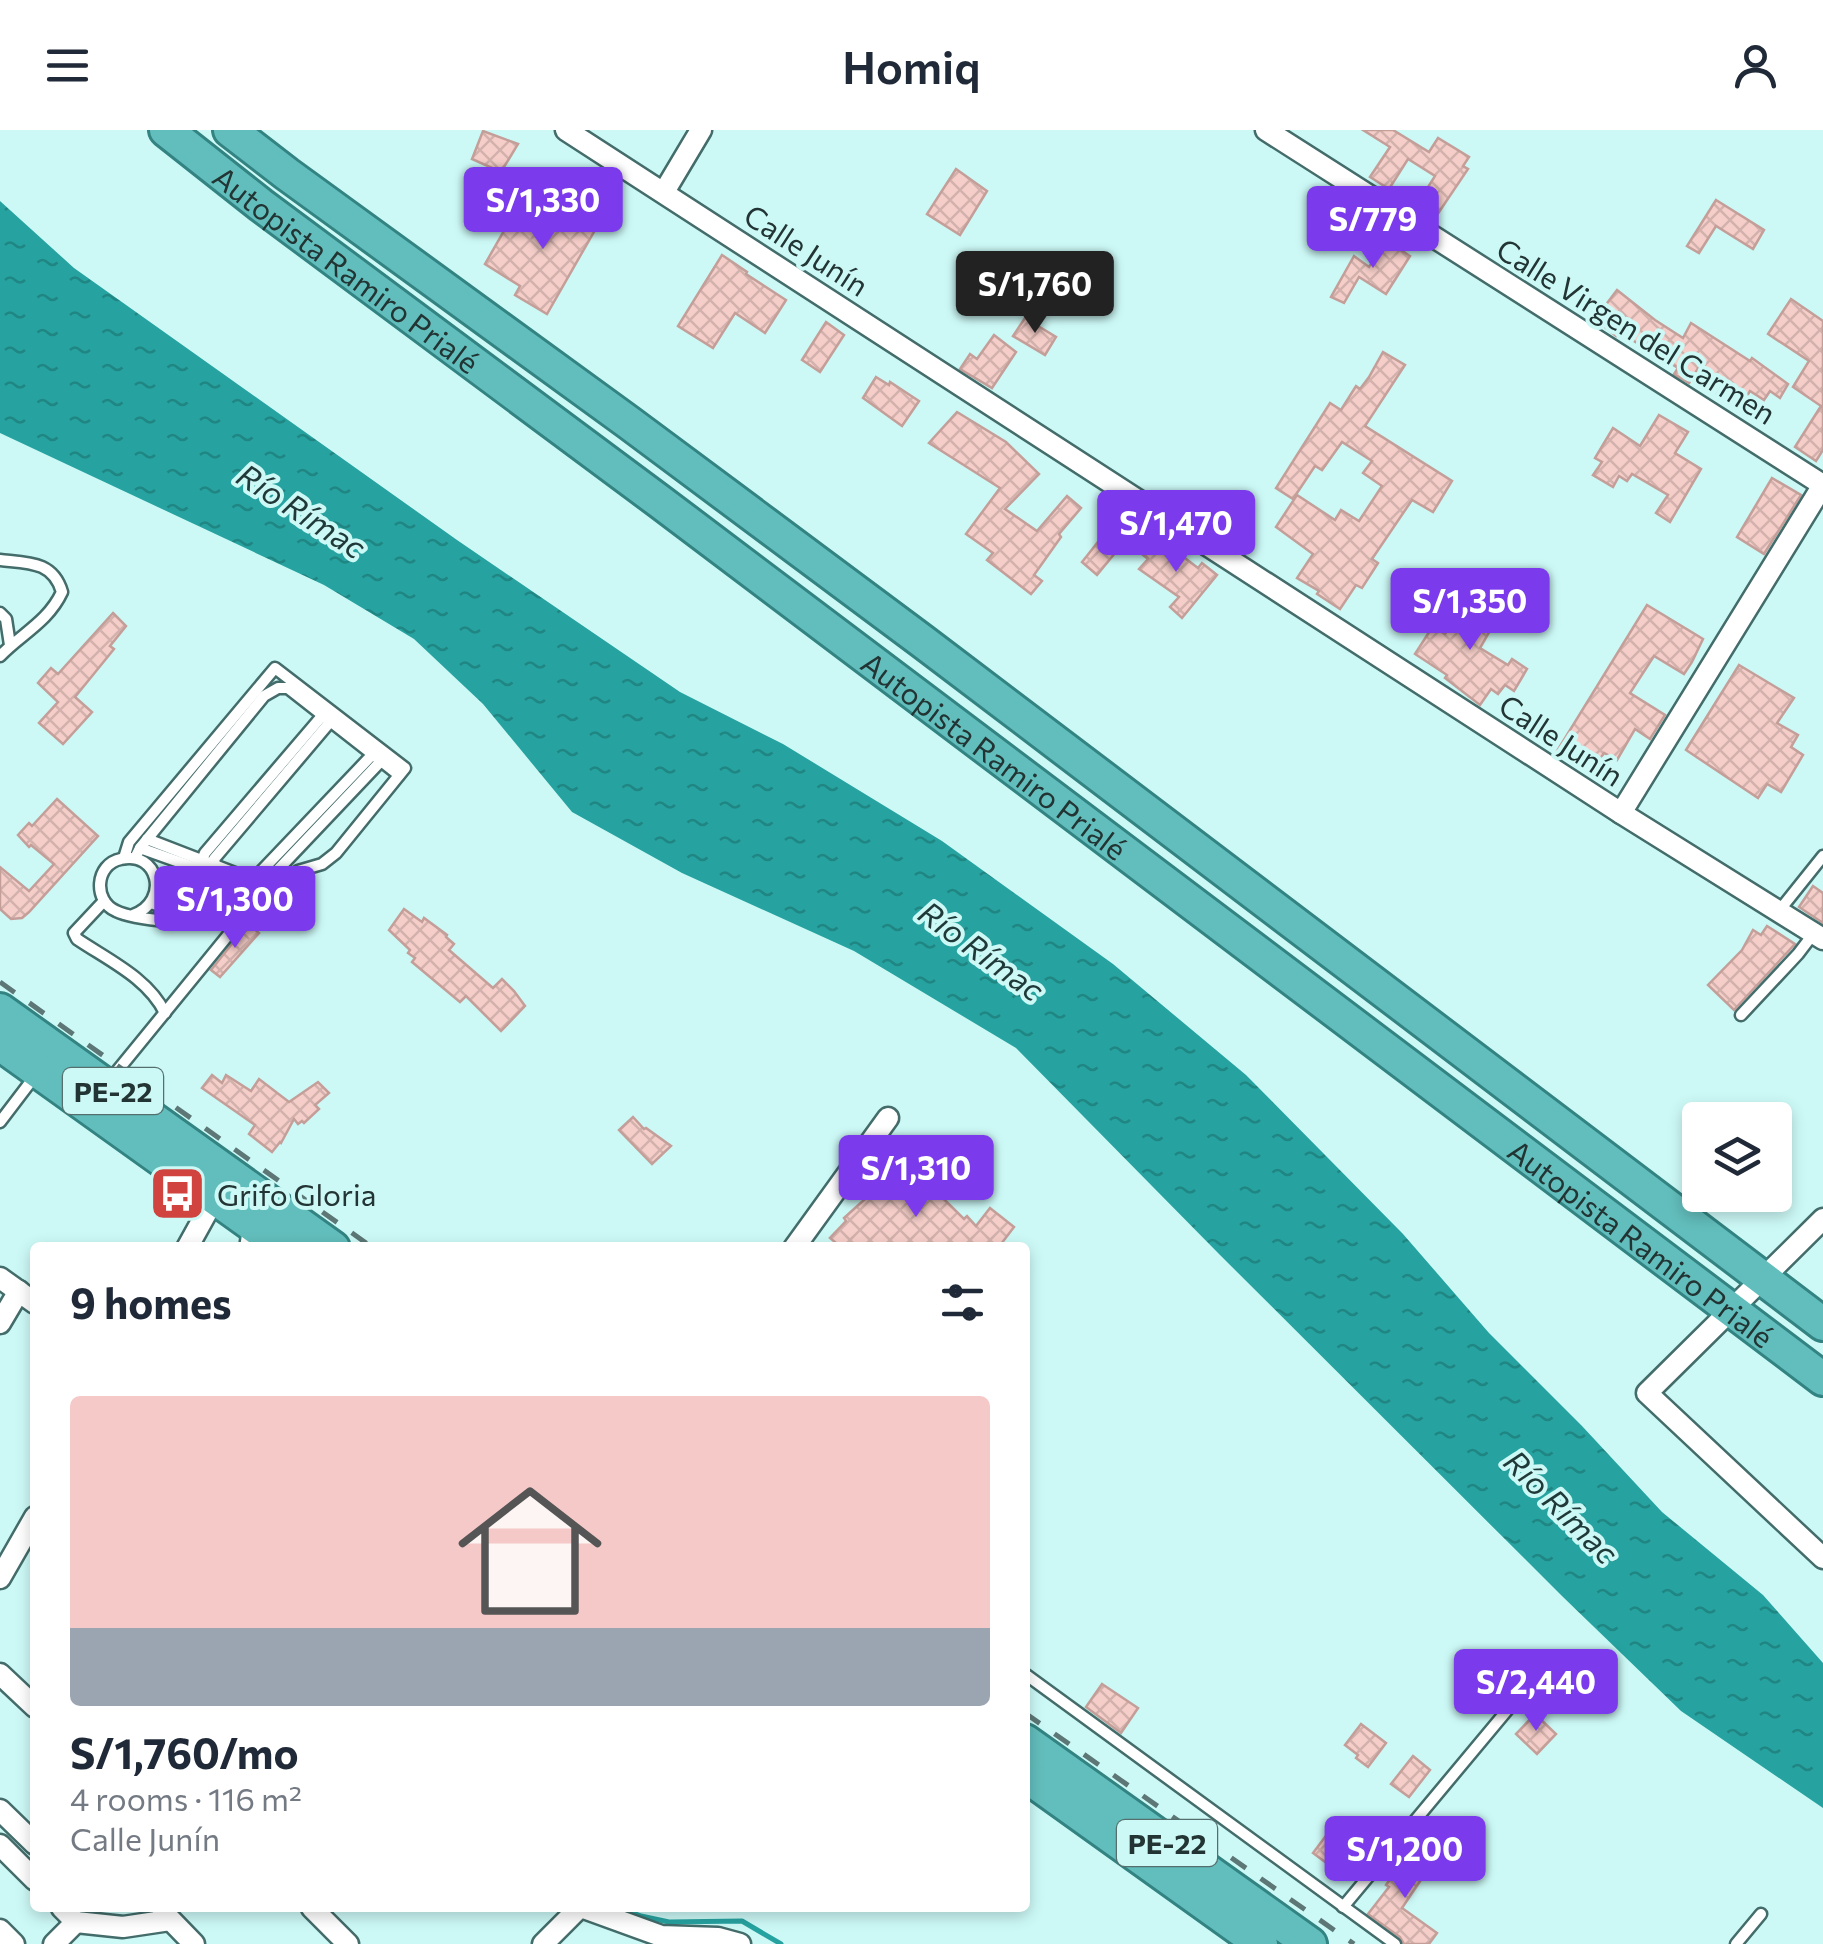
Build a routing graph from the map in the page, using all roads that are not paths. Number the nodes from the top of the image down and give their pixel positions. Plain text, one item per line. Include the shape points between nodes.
1 (166, 130) edge
2 (230, 130) edge
3 (566, 130) edge
4 (701, 130) edge
5 (1266, 130) edge
6 (664, 192) junction
7 (1823, 485) edge
8 (0, 560) edge
9 (0, 613) edge
10 (10, 645) junction
11 (0, 656) edge
12 (326, 719) junction
13 (377, 758) junction
14 (402, 771) junction
15 (1621, 813) junction
16 (136, 851) junction
17 (1823, 856) edge
18 (202, 860) junction
19 (215, 865) junction
20 (250, 883) junction
21 (104, 901) junction
22 (152, 903) junction
23 (1779, 911) junction
24 (133, 915) junction
25 (1819, 936) edge
26 (0, 1010) edge
27 (165, 1013) junction
28 (1741, 1015) dead end
29 (0, 1044) edge
30 (38, 1072) junction
31 (106, 1086) junction
32 (888, 1118) dead end
33 (0, 1122) edge
34 (221, 1185) junction
35 (1823, 1219) edge
36 (247, 1235) edge
37 (190, 1242) edge
38 (322, 1242) edge
39 (798, 1242) edge
40 (0, 1278) edge
41 (1764, 1278) junction
42 (27, 1297) edge
43 (1731, 1309) junction
44 (0, 1323) edge
45 (1823, 1324) edge
46 (1823, 1380) edge
47 (30, 1525) edge
48 (1823, 1558) edge
49 (0, 1578) edge
50 (0, 1674) edge
51 (1030, 1678) edge
52 (1529, 1684) dead end
53 (30, 1702) edge
54 (1030, 1745) edge
55 (1030, 1779) edge
56 (0, 1810) edge
57 (30, 1839) edge
58 (0, 1845) edge
59 (30, 1875) edge
60 (1343, 1907) junction
61 (316, 1912) edge
62 (578, 1912) edge
63 (593, 1912) edge
64 (164, 1914) edge
65 (1761, 1914) dead end
66 (69, 1915) edge
67 (0, 1930) edge
68 (14, 1944) edge
69 (54, 1944) edge
70 (194, 1944) edge
71 (348, 1944) edge
72 (543, 1944) edge
73 (740, 1944) edge
74 (1261, 1944) edge
75 (1310, 1944) edge
76 (1394, 1944) edge
77 (1736, 1944) edge

1 - 43 highway, Autopista Ramiro Prialé
2 - 41 highway, Autopista Ramiro Prialé via 938,652
3 - 6 street, Calle Junín
4 - 6 street
5 - 7 street, Calle Virgen del Carmen
6 - 15 street, Calle Junín
7 - 15 street
8 - 10 lane via 47,568 62,592 35,628
9 - 10 lane
10 - 11 lane
12 - 13 lane
12 - 16 lane via 288,688 264,696
12 - 18 lane
12 - 19 lane
13 - 14 lane
13 - 20 lane
13 - 24 lane via 236,914 225,921
14 - 16 lane via 276,668 129,842
14 - 27 lane via 336,853 298,871 229,934
15 - 23 street, Calle Junín
16 - 18 lane
16 - 20 lane
16 - 21 lane via 105,869
16 - 22 lane via 157,882
17 - 23 lane
18 - 19 lane
19 - 20 lane
20 - 22 lane via 220,912
21 - 24 lane
21 - 27 lane via 74,932 77,938 156,995
22 - 24 lane
23 - 25 street, Calle Junín
25 - 28 lane
26 - 31 highway, PE-22
27 - 31 lane
29 - 30 highway, PE-22
30 - 33 lane
30 - 34 highway, PE-22
31 - 34 highway, PE-22
32 - 39 street
34 - 36 highway, PE-22
34 - 37 street
34 - 38 highway, PE-22
35 - 41 street
40 - 42 street
41 - 43 street
41 - 45 highway, Autopista Ramiro Prialé
42 - 44 street
43 - 46 highway, Autopista Ramiro Prialé
43 - 48 street via 1647,1392
47 - 49 street
50 - 53 street
51 - 60 lane
52 - 60 lane
54 - 75 highway, PE-22
55 - 74 highway, PE-22
56 - 57 street
58 - 59 street
60 - 76 lane
61 - 71 street
62 - 72 street
63 - 73 street via 661,1936
64 - 66 street via 124,1926
64 - 70 street
65 - 77 lane
66 - 69 street
67 - 68 street

